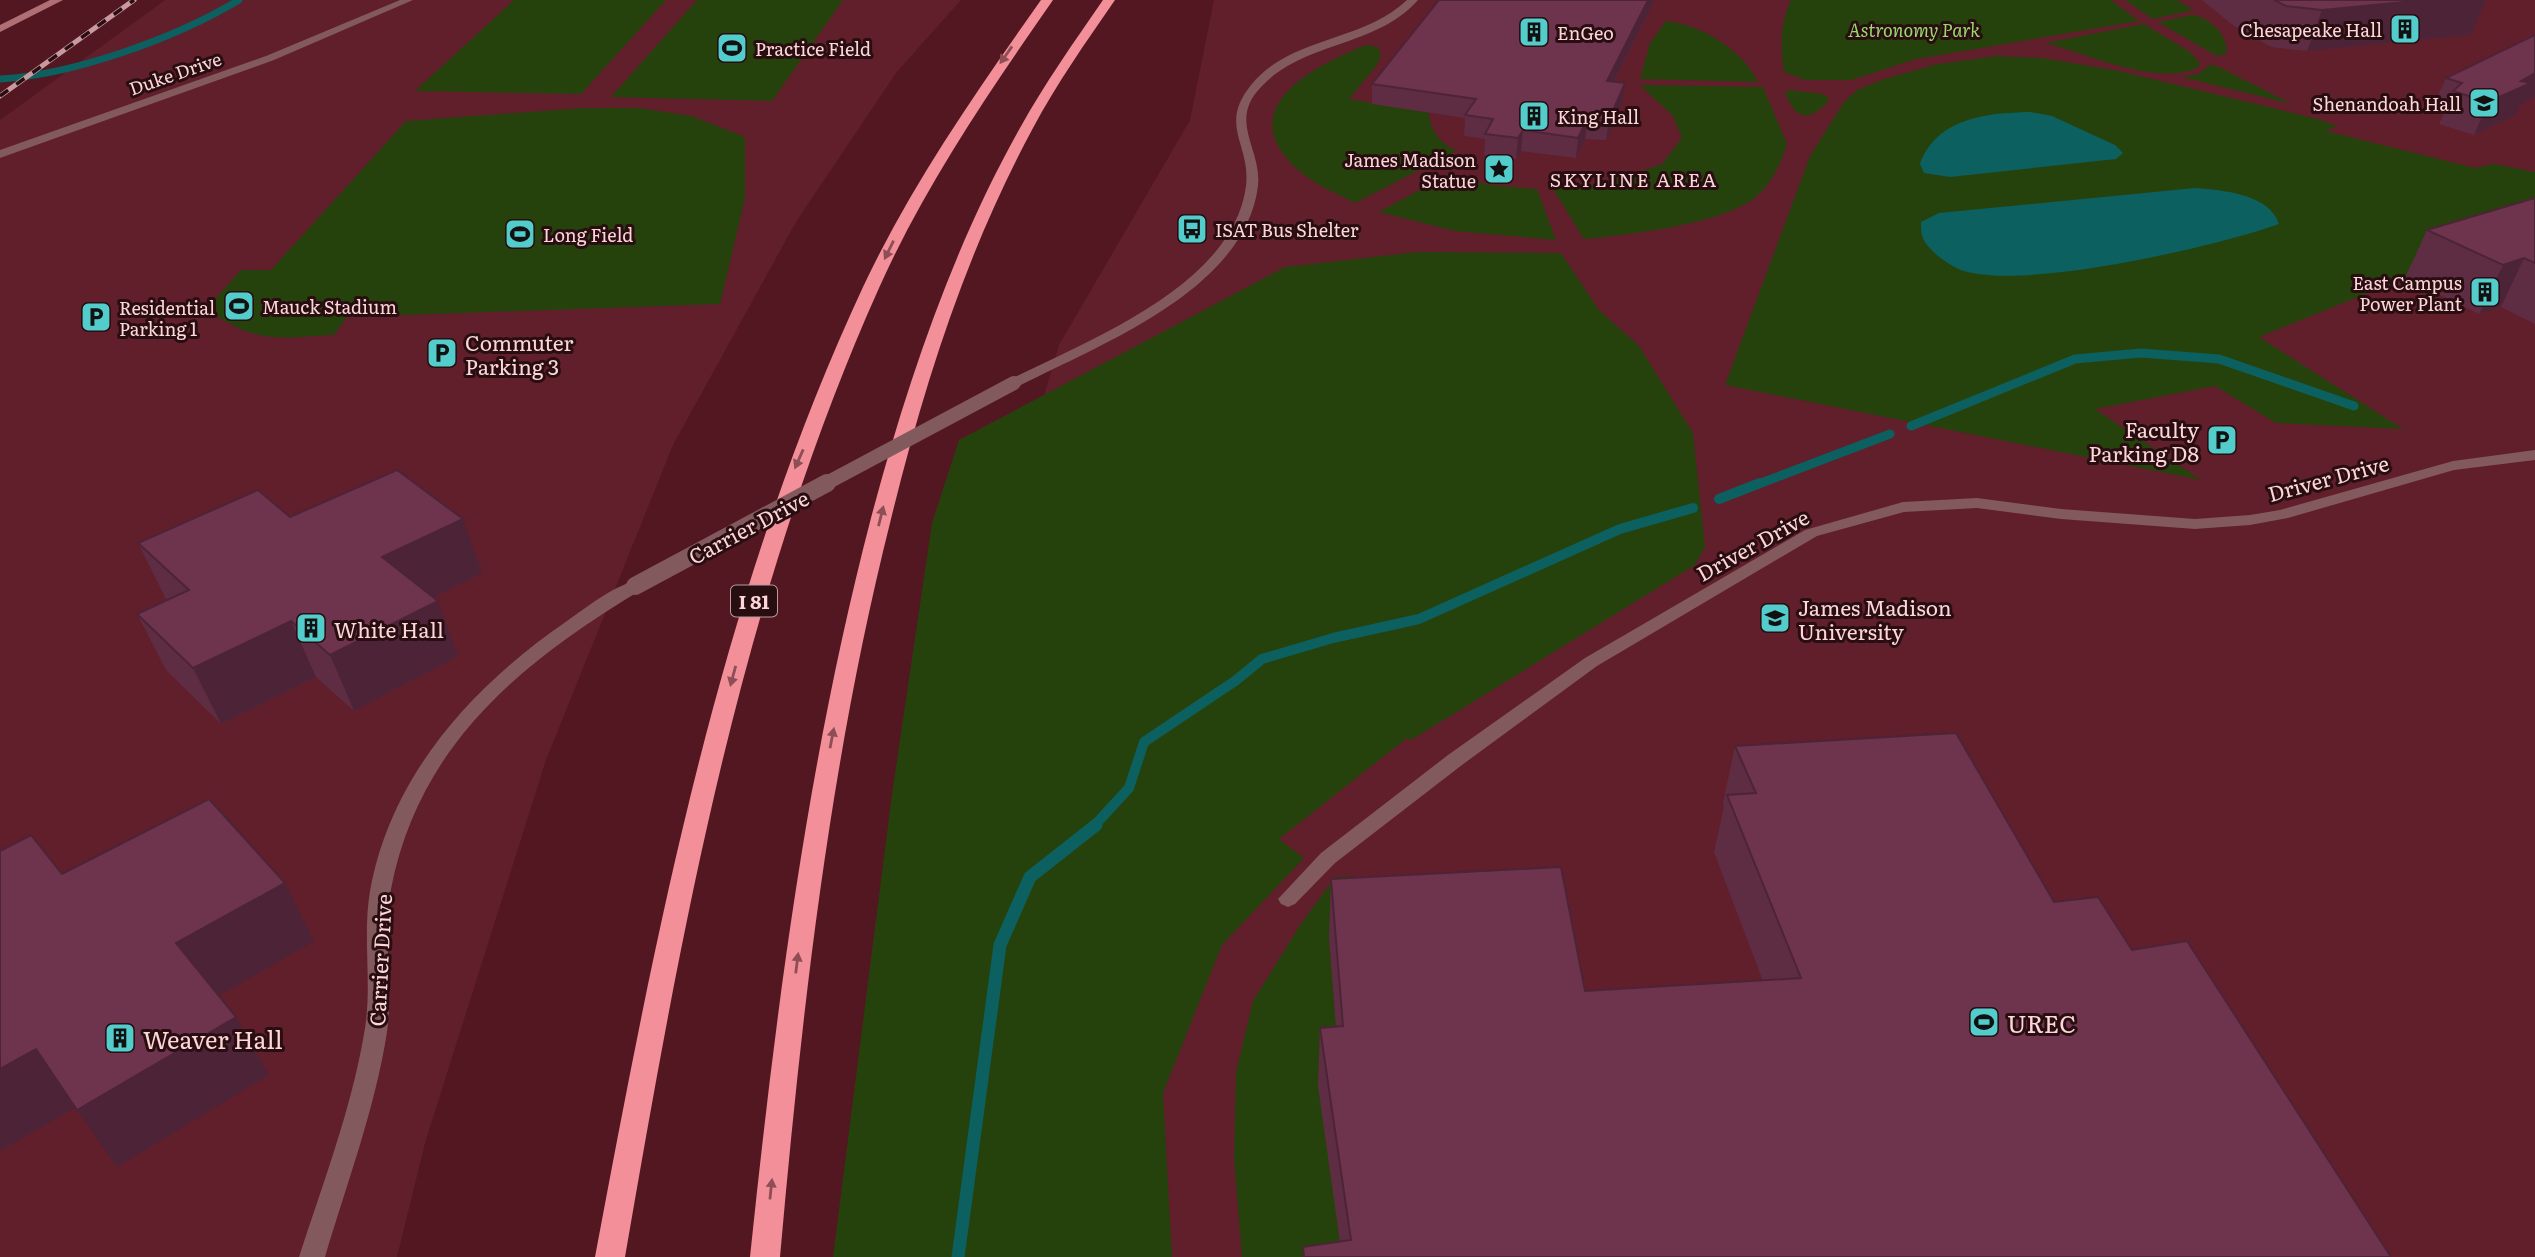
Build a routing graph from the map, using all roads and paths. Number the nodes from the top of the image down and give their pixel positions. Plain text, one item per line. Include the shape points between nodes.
1 (58, 0) edge
2 (408, 0) edge
3 (1047, 0) edge
4 (1109, 0) edge
5 (1413, 0) edge
6 (0, 29) edge
7 (0, 154) edge
8 (2535, 455) edge
9 (1288, 900) dead end
10 (313, 1257) edge
11 (610, 1257) edge
12 (765, 1257) edge

1 - 6 main road
2 - 7 street, Duke Drive via 270,58
3 -> 11 highway, I 81 via 985,84 918,192 835,367 791,478 735,667 686,863
12 -> 4 highway via 799,946 825,778 851,640 890,478 942,314 980,221 1028,125
5 - 10 street, Carrier Drive, bridge via 1394,19 1291,59 1265,76 1250,93 1239,124 1252,179 1251,202 1237,237 1212,266 1156,308 576,619 505,675 447,740 413,797 391,848 381,891 380,988 373,1044
8 - 9 street, Driver Drive via 2453,466 2250,520 2195,524 1978,503 1903,507 1811,533 1591,662 1328,858

